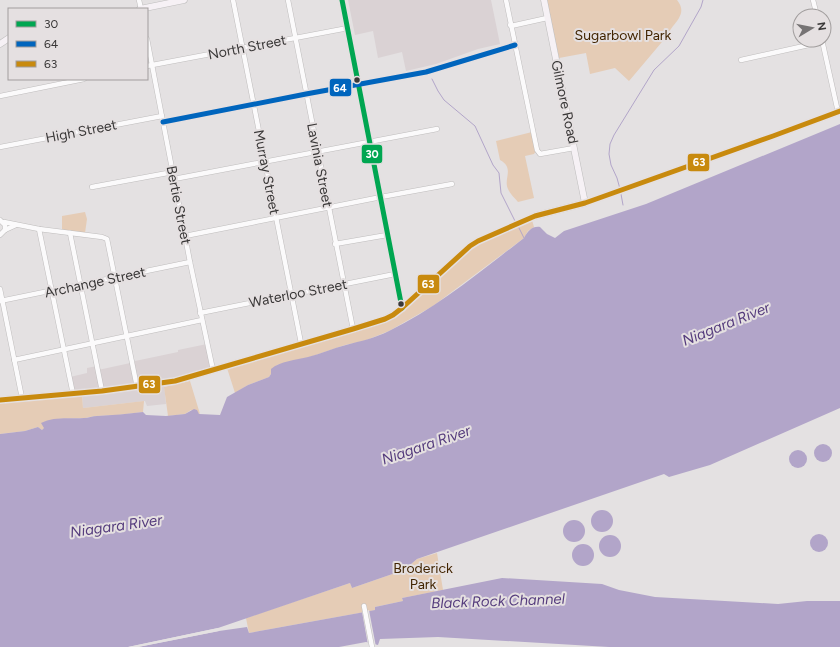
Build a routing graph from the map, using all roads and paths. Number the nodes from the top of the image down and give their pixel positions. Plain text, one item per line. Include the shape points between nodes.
1 (184, 0) edge
2 (233, 0) edge
3 (288, 0) edge
4 (342, 0) edge
5 (506, 0) edge
6 (544, 0) edge
7 (146, 8) edge
8 (547, 18) junction
9 (510, 25) junction
10 (348, 28) junction
11 (295, 38) junction
12 (515, 45) junction
13 (243, 48) junction
14 (792, 48) edge
15 (824, 48) edge
16 (148, 52) edge
17 (741, 60) dead end
18 (149, 66) edge
19 (79, 80) edge
20 (359, 84) junction
21 (306, 94) junction
22 (0, 96) edge
23 (254, 104) junction
24 (839, 111) edge
25 (162, 116) junction
26 (163, 122) junction
27 (437, 128) dead end
28 (370, 141) junction
29 (0, 147) edge
30 (574, 148) junction
31 (318, 151) junction
32 (265, 162) junction
33 (173, 172) junction
34 (174, 179) junction
35 (452, 184) dead end
36 (92, 187) dead end
37 (381, 197) junction
38 (586, 203) junction
39 (328, 207) junction
40 (276, 218) junction
41 (1, 220) edge
42 (16, 225) junction
43 (39, 229) junction
44 (5, 230) junction
45 (70, 233) junction
46 (0, 234) edge
47 (387, 235) junction
48 (185, 236) junction
49 (335, 244) junction
50 (190, 262) junction
51 (395, 274) junction
52 (115, 278) junction
53 (344, 284) junction
54 (80, 285) junction
55 (0, 289) edge
56 (52, 291) junction
57 (291, 295) junction
58 (1, 301) edge
59 (402, 308) junction
60 (200, 313) junction
61 (202, 320) junction
62 (353, 329) junction
63 (127, 336) junction
64 (92, 344) junction
65 (301, 344) junction
66 (64, 350) junction
67 (14, 360) junction
68 (213, 370) junction
69 (137, 386) junction
70 (102, 391) junction
71 (73, 394) junction
72 (22, 398) junction
73 (0, 400) edge
74 (365, 609) dead end
75 (372, 647) edge

1 - 7 main road
2 - 13 street, Murray Street
3 - 11 street, Lavinia Street
4 - 10 street
5 - 9 street
6 - 8 main road, Gilmore Road
8 - 9 street
8 - 30 main road, Gilmore Road
9 - 12 street
10 - 11 street, North Street
10 - 20 street
11 - 13 street, North Street
11 - 21 street, Lavinia Street
12 - 20 street via 433,70
12 - 30 street via 537,150 540,154
13 - 18 street, North Street
13 - 23 street, Murray Street
14 - 17 street
15 - 24 street
16 - 18 street, Bertie Street
18 - 25 street, Bertie Street
19 - 22 street
20 - 21 street
20 - 28 street
21 - 23 street
21 - 31 street, Lavinia Street
23 - 26 street
23 - 32 street, Murray Street
24 - 38 main road
25 - 26 street, Bertie Street
25 - 29 street, High Street
26 - 33 street, Bertie Street
27 - 28 street
28 - 31 street
28 - 37 street
30 - 38 main road, Gilmore Road
31 - 32 street
31 - 39 street, Lavinia Street
32 - 34 street
32 - 40 street, Murray Street
33 - 34 street, Bertie Street
33 - 36 street
34 - 48 street, Bertie Street
35 - 37 street
37 - 39 street
37 - 47 street
38 - 59 main road via 536,216 478,241 468,247
39 - 40 street
39 - 49 street, Lavinia Street
40 - 48 street
40 - 57 street, Murray Street
41 - 42 street
41 - 44 street
42 - 43 street
42 - 44 street
43 - 45 street
43 - 56 street
44 - 46 street
45 - 52 street via 102,237 107,240
45 - 54 street
47 - 49 street
47 - 51 street
48 - 50 street, Bertie Street
49 - 53 street, Lavinia Street
50 - 52 street, Archange Street
50 - 60 street, Bertie Street
51 - 53 street, Waterloo Street
51 - 59 street
52 - 54 street, Archange Street
52 - 63 street
53 - 57 street, Waterloo Street
53 - 62 street, Lavinia Street
54 - 56 street, Archange Street
54 - 64 street
55 - 58 street
56 - 58 street, Archange Street
56 - 66 street
57 - 60 street, Waterloo Street
57 - 65 street, Murray Street
58 - 67 street
59 - 62 main road via 386,319
60 - 61 street, Bertie Street
61 - 63 street
61 - 68 street, Bertie Street
62 - 65 main road
63 - 64 street
63 - 69 street
64 - 66 street
64 - 70 street
65 - 68 main road
66 - 67 street
66 - 71 street
67 - 72 street
68 - 69 main road via 175,381
69 - 70 main road
70 - 71 main road
71 - 72 main road
72 - 73 main road
74 - 75 street

